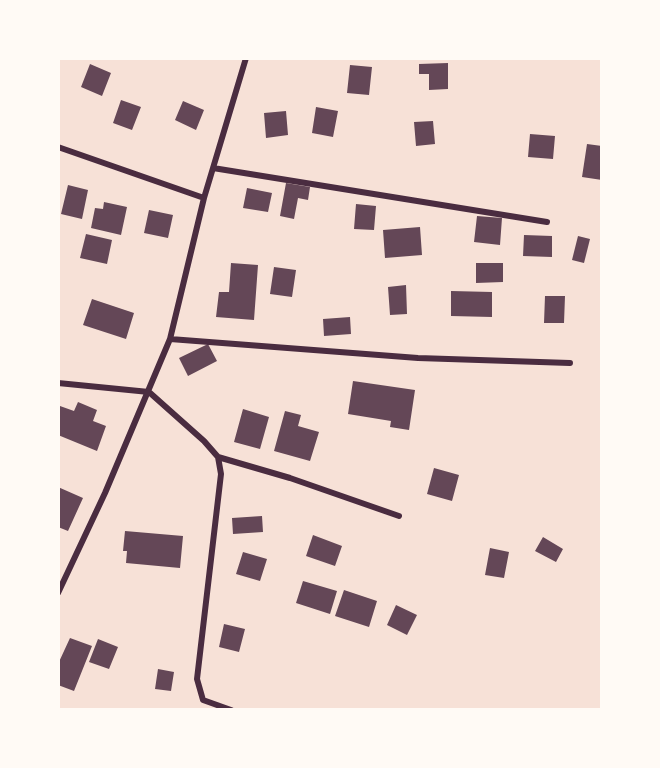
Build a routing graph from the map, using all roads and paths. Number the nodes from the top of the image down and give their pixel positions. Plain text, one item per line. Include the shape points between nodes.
1 (246, 58) edge
2 (58, 147) edge
3 (213, 168) junction
4 (204, 198) junction
5 (547, 222) dead end
6 (170, 339) junction
7 (570, 363) dead end
8 (58, 383) edge
9 (149, 392) junction
10 (218, 457) junction
11 (399, 516) dead end
12 (58, 593) edge
13 (231, 710) edge

1 - 3 street
2 - 4 street
3 - 4 street
3 - 5 street
4 - 6 street
6 - 7 street via 418,358
6 - 9 street
8 - 9 street
9 - 10 street
9 - 12 street
10 - 11 street
10 - 13 street via 222,474 197,679 203,700

